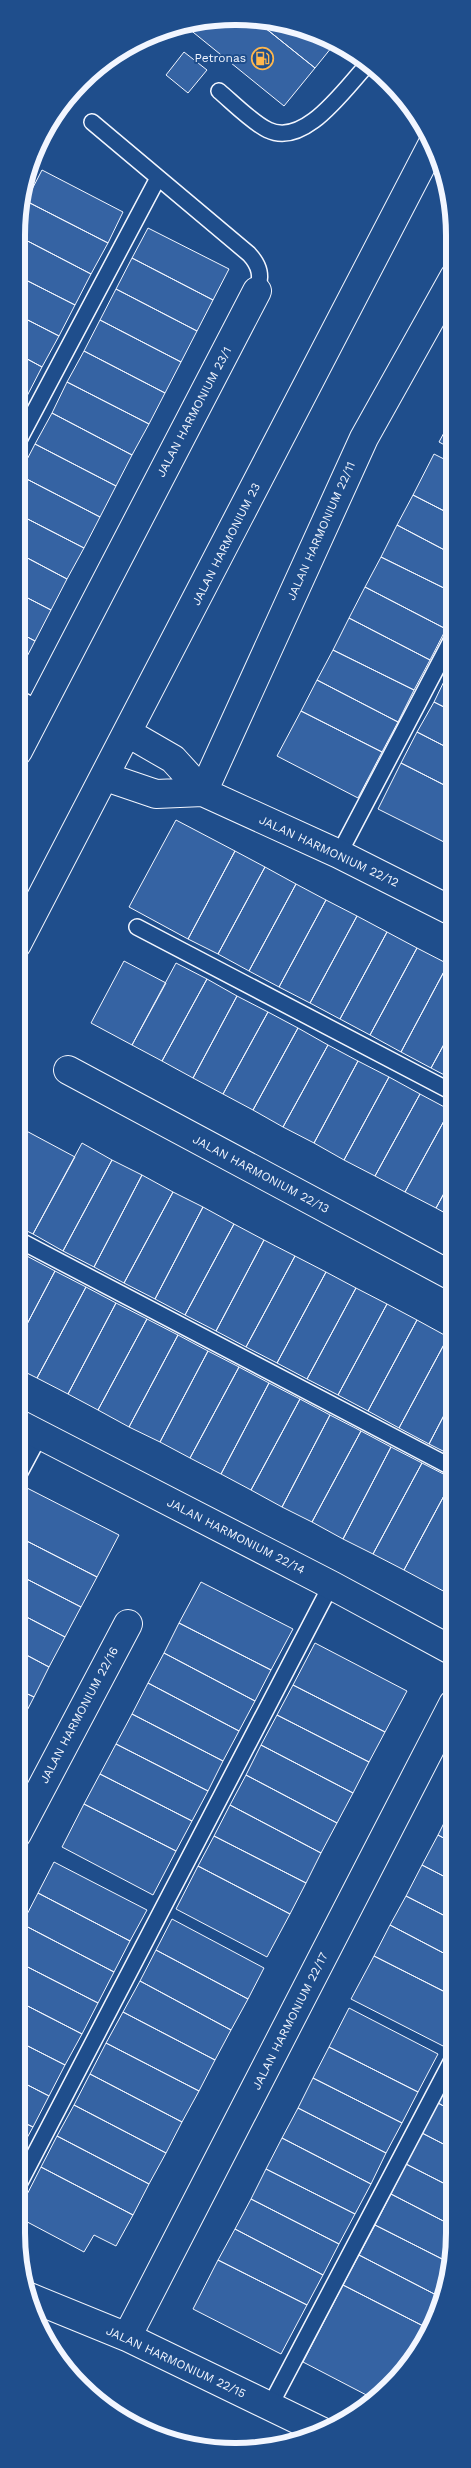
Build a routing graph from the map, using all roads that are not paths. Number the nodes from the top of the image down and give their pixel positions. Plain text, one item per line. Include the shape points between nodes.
1 (364, 68) edge
2 (219, 92) dead end
3 (92, 122) dead end
4 (428, 152) edge
5 (158, 178) junction
6 (257, 291) joint
7 (446, 291) edge
8 (25, 429) edge
9 (446, 650) edge
10 (28, 703) edge
11 (25, 717) edge
12 (128, 733) junction
13 (106, 777) junction
14 (203, 792) junction
15 (339, 854) junction
16 (446, 908) edge
17 (138, 927) dead end
18 (25, 929) edge
19 (68, 1070) dead end
20 (446, 1089) edge
21 (25, 1243) edge
22 (446, 1273) edge
23 (29, 1429) edge
24 (25, 1445) edge
25 (446, 1464) edge
26 (331, 1585) junction
27 (128, 1624) dead end
28 (446, 1647) edge
29 (446, 1718) edge
30 (25, 1819) edge
31 (446, 2071) edge
32 (25, 2173) edge
33 (36, 2300) edge
34 (128, 2337) junction
35 (270, 2406) junction
36 (314, 2428) edge

1 - 2 lane via 311,124 285,135 267,130
3 - 5 lane, JALAN HARMONIUM 23/1
4 - 12 street, JALAN HARMONIUM 23
5 - 6 lane, JALAN HARMONIUM 23/1 via 250,254 260,271
5 - 8 lane
6 - 10 street, JALAN HARMONIUM 23/1
7 - 14 street, JALAN HARMONIUM 22/11 via 364,438
9 - 15 lane
10 - 11 street, JALAN HARMONIUM 23/1
12 - 13 street, JALAN HARMONIUM 23
12 - 14 street, JALAN HARMONIUM 22/12 via 173,759
13 - 14 street, JALAN HARMONIUM 22/12 via 156,794
13 - 18 street, JALAN HARMONIUM 23
14 - 15 street, JALAN HARMONIUM 22/12
15 - 16 street, JALAN HARMONIUM 22/12
17 - 20 lane
19 - 22 street, JALAN HARMONIUM 22/13
21 - 25 lane
23 - 24 lane
23 - 26 street, JALAN HARMONIUM 22/14
26 - 28 street, JALAN HARMONIUM 22/14
26 - 32 lane
27 - 30 street, JALAN HARMONIUM 22/16
29 - 34 street, JALAN HARMONIUM 22/17
31 - 35 lane
33 - 34 street, JALAN HARMONIUM 22/15
34 - 35 street, JALAN HARMONIUM 22/15
35 - 36 street, JALAN HARMONIUM 22/15

